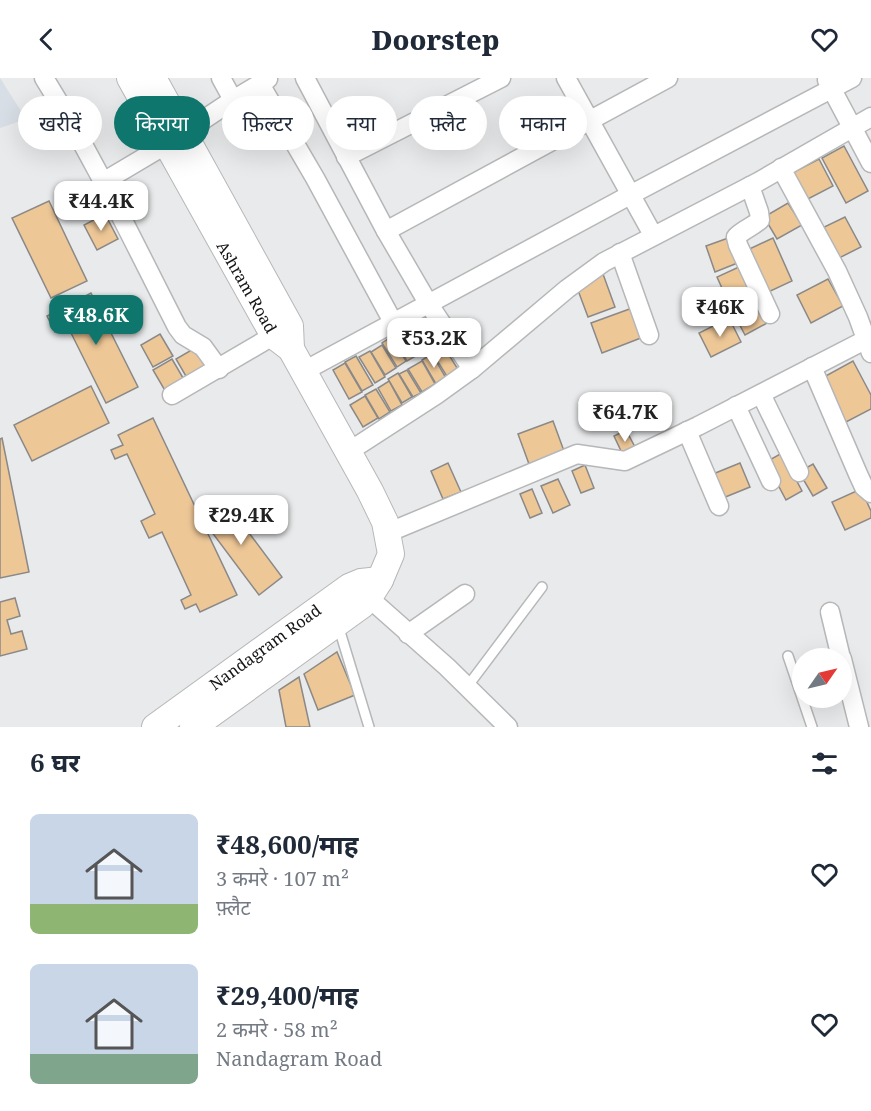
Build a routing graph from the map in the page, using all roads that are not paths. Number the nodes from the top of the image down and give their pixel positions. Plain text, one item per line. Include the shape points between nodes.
1 (44, 78) edge
2 (130, 78) edge
3 (153, 78) edge
4 (221, 78) edge
5 (305, 78) edge
6 (501, 78) edge
7 (566, 78) edge
8 (668, 78) edge
9 (852, 78) edge
10 (265, 81) edge
11 (829, 83) edge
12 (144, 96) edge
13 (160, 96) edge
14 (231, 96) edge
15 (240, 96) edge
16 (871, 117) edge
17 (590, 121) junction
18 (853, 128) junction
19 (156, 150) edge
20 (183, 150) edge
21 (346, 157) junction
22 (871, 163) edge
23 (782, 168) junction
24 (103, 182) junction
25 (750, 186) junction
26 (630, 195) junction
27 (386, 231) junction
28 (653, 235) junction
29 (620, 253) junction
30 (428, 303) junction
31 (770, 314) dead end
32 (393, 322) junction
33 (649, 336) dead end
34 (285, 337) junction
35 (869, 343) edge
36 (812, 367) junction
37 (219, 369) junction
38 (472, 369) junction
39 (304, 371) junction
40 (761, 394) junction
41 (172, 395) dead end
42 (736, 406) junction
43 (687, 431) junction
44 (348, 452) junction
45 (799, 472) dead end
46 (771, 481) dead end
47 (871, 493) edge
48 (719, 506) dead end
49 (387, 533) junction
50 (542, 587) dead end
51 (367, 588) junction
52 (465, 594) dead end
53 (830, 612) dead end
54 (337, 623) junction
55 (408, 634) junction
56 (839, 648) edge
57 (788, 656) dead end
58 (467, 687) junction
59 (852, 699) edge
60 (190, 720) edge
61 (156, 727) edge
62 (369, 727) edge
63 (508, 727) edge
64 (812, 727) edge
65 (859, 727) edge

1 - 24 street
2 - 12 street, Ashram Road
3 - 13 street, Ashram Road
4 - 14 street
5 - 21 street
6 - 21 street
7 - 17 street
8 - 17 street
9 - 11 street
10 - 15 street
10 - 32 street
11 - 18 street
11 - 26 street
16 - 18 street
17 - 26 street
17 - 27 street
18 - 22 street
18 - 23 street
19 - 24 street
20 - 34 street, Ashram Road
21 - 27 street
23 - 25 street
23 - 35 street via 837,271
24 - 37 street via 177,327 203,347
25 - 28 street
25 - 31 street via 760,220 736,237
26 - 28 street
26 - 30 street
27 - 30 street
28 - 29 street
29 - 33 street
29 - 38 street via 586,274
30 - 32 street
30 - 38 street
32 - 39 street
34 - 37 street
34 - 39 street
35 - 36 street
36 - 40 street
36 - 47 street via 864,487
37 - 41 street
38 - 44 street
39 - 44 street
40 - 42 street
40 - 45 street
42 - 43 street
42 - 46 street
43 - 48 street
43 - 49 street via 625,461 578,454
44 - 49 street via 386,522
49 - 51 street via 391,554
50 - 58 lane
51 - 54 street, Nandagram Road via 361,606
51 - 55 street
51 - 60 street, Nandagram Road via 330,600
52 - 55 street
53 - 56 street
54 - 60 street, Nandagram Road
54 - 62 lane
55 - 58 street
57 - 64 lane
58 - 63 street
59 - 65 street
60 - 61 street, Nandagram Road

